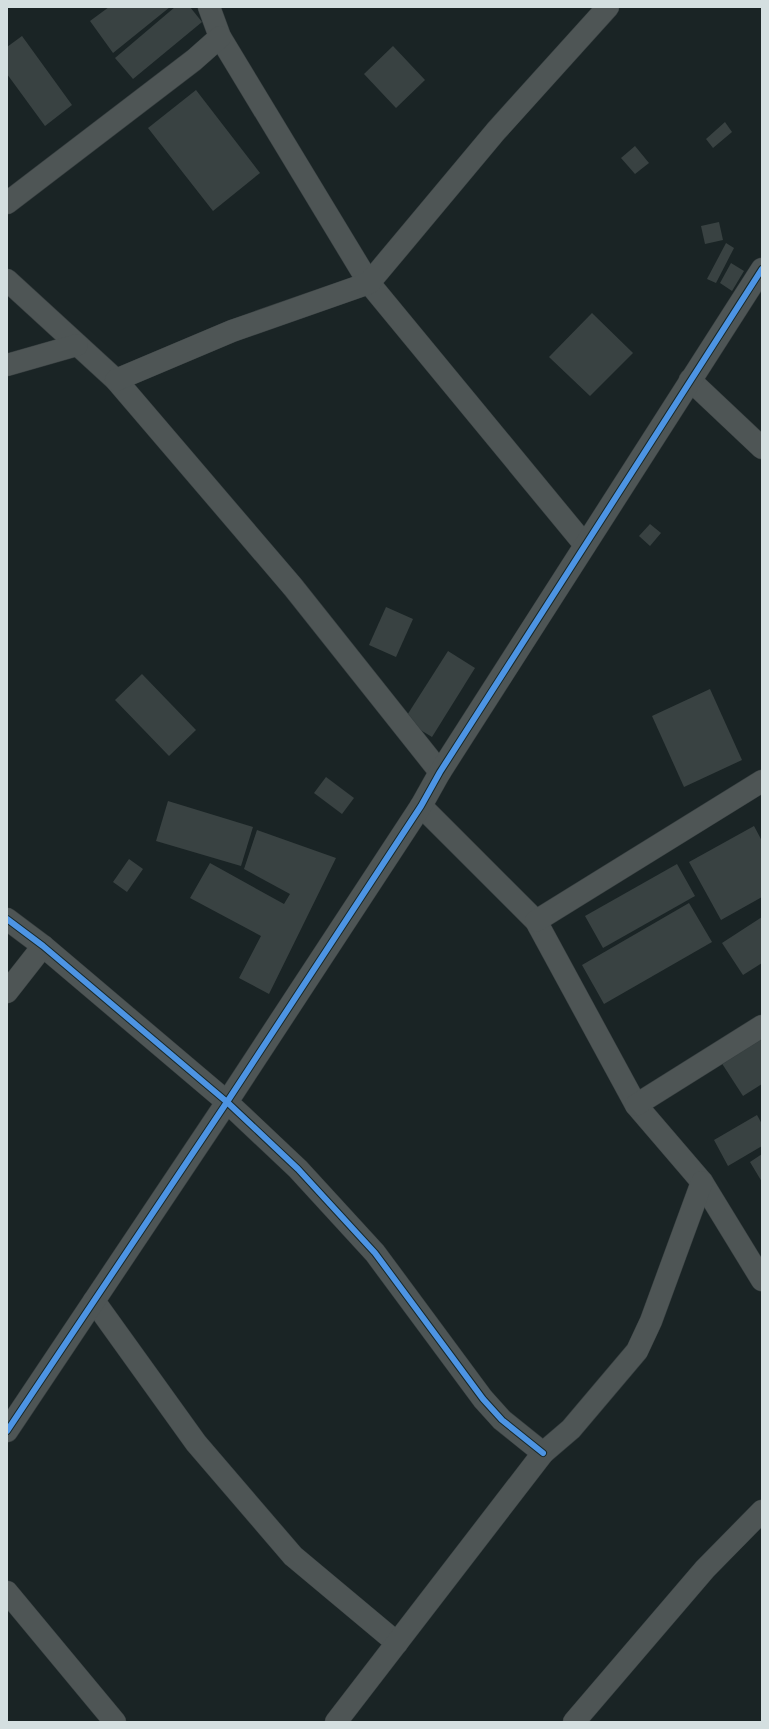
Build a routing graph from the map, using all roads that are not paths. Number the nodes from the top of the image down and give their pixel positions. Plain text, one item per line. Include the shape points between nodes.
1 (209, 7) edge
2 (601, 9) edge
3 (220, 37) junction
4 (7, 202) edge
5 (762, 269) edge
6 (7, 280) edge
7 (369, 283) junction
8 (77, 345) junction
9 (7, 365) edge
10 (116, 380) junction
11 (690, 380) junction
12 (762, 448) edge
13 (585, 545) junction
14 (440, 772) junction
15 (762, 781) edge
16 (421, 806) junction
17 (7, 919) edge
18 (536, 921) junction
19 (43, 946) junction
20 (7, 992) edge
21 (762, 1026) edge
22 (227, 1102) junction
23 (636, 1104) junction
24 (702, 1182) junction
25 (756, 1256) edge
26 (762, 1280) edge
27 (94, 1301) junction
28 (7, 1431) edge
29 (543, 1453) junction
30 (762, 1511) edge
31 (7, 1592) edge
32 (397, 1643) junction
33 (115, 1722) edge
34 (336, 1722) edge
35 (574, 1722) edge

1 - 3 street
2 - 7 street
3 - 4 street via 194,60
3 - 7 street
5 - 11 street
6 - 8 street
7 - 10 street via 232,331
7 - 13 street
8 - 9 street
8 - 10 street
10 - 14 street via 293,587
11 - 12 street
11 - 13 street
13 - 14 street
14 - 16 street
15 - 18 street
16 - 18 street
16 - 22 street
17 - 19 street
18 - 23 street
19 - 20 street
19 - 22 street
21 - 23 street
22 - 27 street
22 - 29 street via 298,1169 375,1252 483,1399 502,1420
23 - 24 street
24 - 25 street
24 - 29 street via 637,1351 571,1429
25 - 26 street
27 - 28 street
27 - 32 street via 196,1443 293,1556
29 - 32 street
30 - 35 street via 705,1569
31 - 33 street
32 - 34 street

